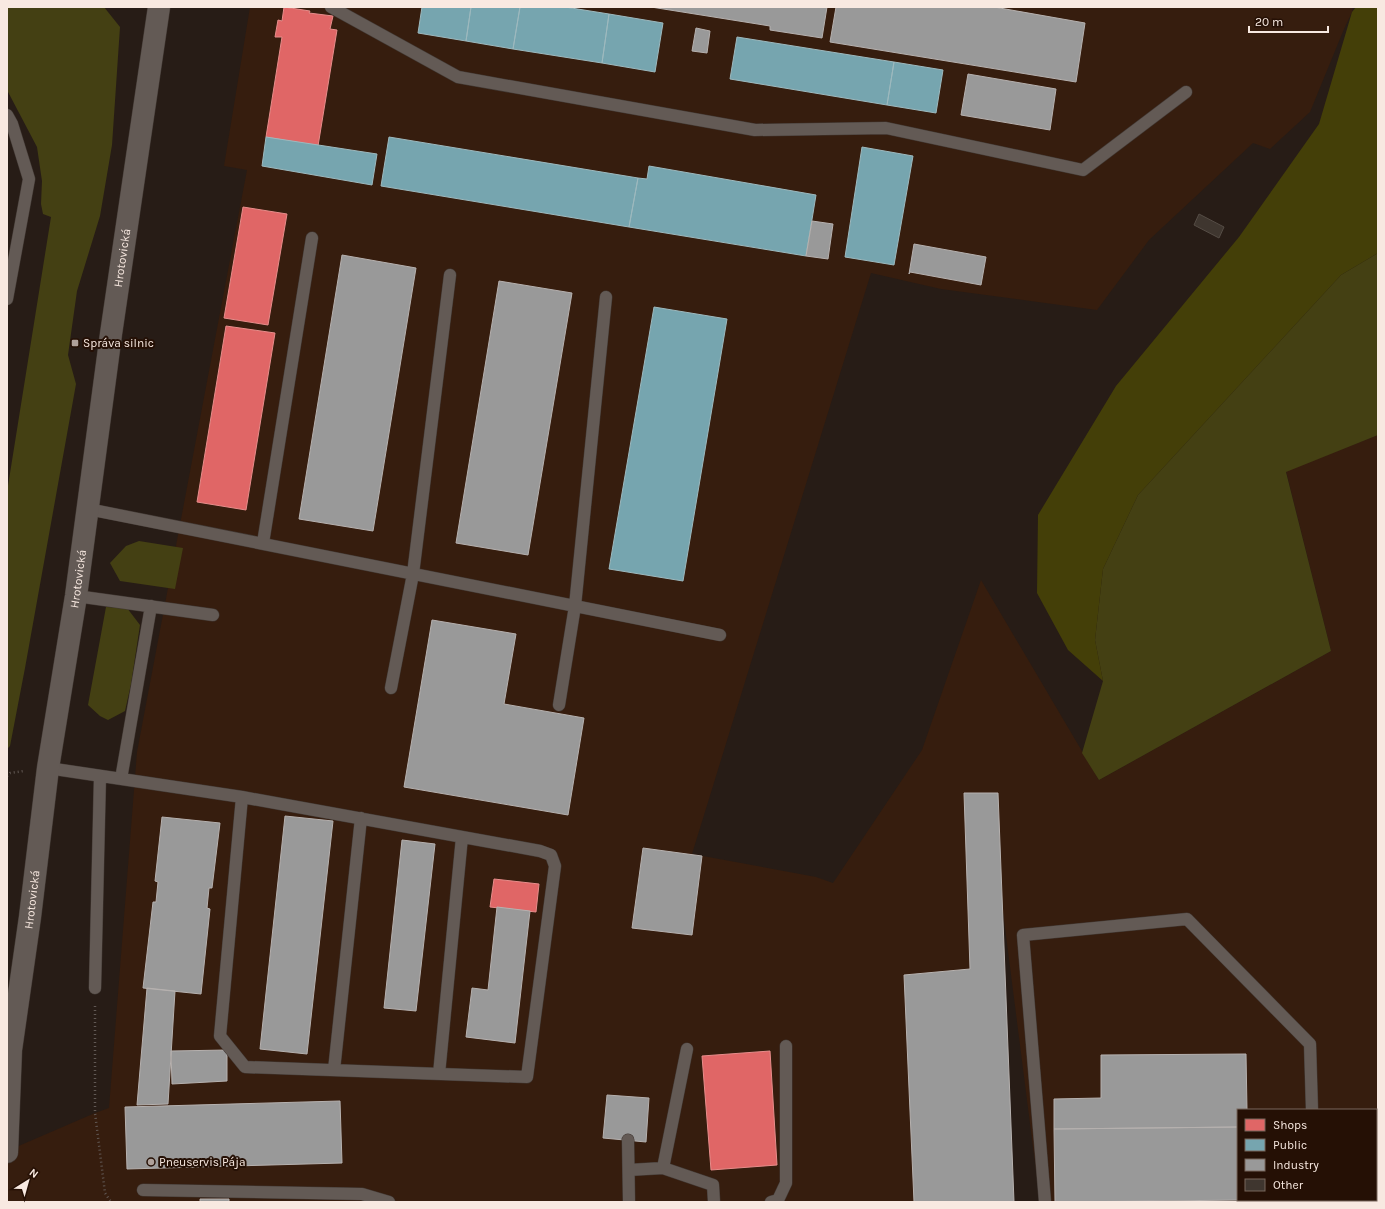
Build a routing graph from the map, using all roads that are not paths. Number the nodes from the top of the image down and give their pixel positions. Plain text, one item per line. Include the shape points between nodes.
1 (159, 7) edge
2 (331, 7) edge
3 (1186, 92) dead end
4 (7, 115) edge
5 (312, 238) dead end
6 (450, 275) dead end
7 (606, 297) dead end
8 (7, 299) edge
9 (88, 509) junction
10 (263, 543) junction
11 (413, 574) junction
12 (76, 596) junction
13 (151, 606) junction
14 (575, 606) junction
15 (213, 615) dead end
16 (720, 635) dead end
17 (391, 688) dead end
18 (559, 705) dead end
19 (48, 768) junction
20 (100, 776) junction
21 (120, 779) junction
22 (242, 797) junction
23 (361, 818) junction
24 (462, 837) junction
25 (95, 988) road end
26 (786, 1046) dead end
27 (687, 1049) dead end
28 (334, 1070) junction
29 (439, 1074) junction
30 (1312, 1109) edge
31 (628, 1140) dead end
32 (7, 1152) edge
33 (663, 1168) junction
34 (628, 1170) junction
35 (143, 1190) dead end
36 (389, 1202) edge
37 (629, 1202) edge
38 (714, 1202) edge
39 (771, 1202) edge
40 (1045, 1202) edge

1 - 9 main road, Hrotovická
2 - 3 lane via 458,77 755,130 886,128 1083,170
4 - 8 lane via 30,180
5 - 10 lane
6 - 11 lane
7 - 14 lane
9 - 10 lane
9 - 12 main road, Hrotovická
10 - 11 lane
11 - 14 lane
11 - 17 lane
12 - 13 lane
12 - 19 main road, Hrotovická
13 - 15 lane
13 - 21 lane
14 - 16 lane
14 - 18 lane
19 - 20 lane
19 - 32 main road, Hrotovická via 30,917 10,1050
20 - 21 lane
20 - 25 lane
21 - 22 lane
22 - 23 lane
22 - 28 lane via 220,1036 245,1067
23 - 24 lane
23 - 28 lane
24 - 29 lane
24 - 29 lane via 540,851 551,855 555,866 527,1077
26 - 39 lane via 786,1183 778,1200
27 - 33 lane
28 - 29 lane
30 - 40 lane via 1310,1044 1187,919 1023,935
31 - 34 lane
33 - 34 lane
33 - 38 lane via 713,1185
34 - 37 lane
35 - 36 lane via 362,1194

